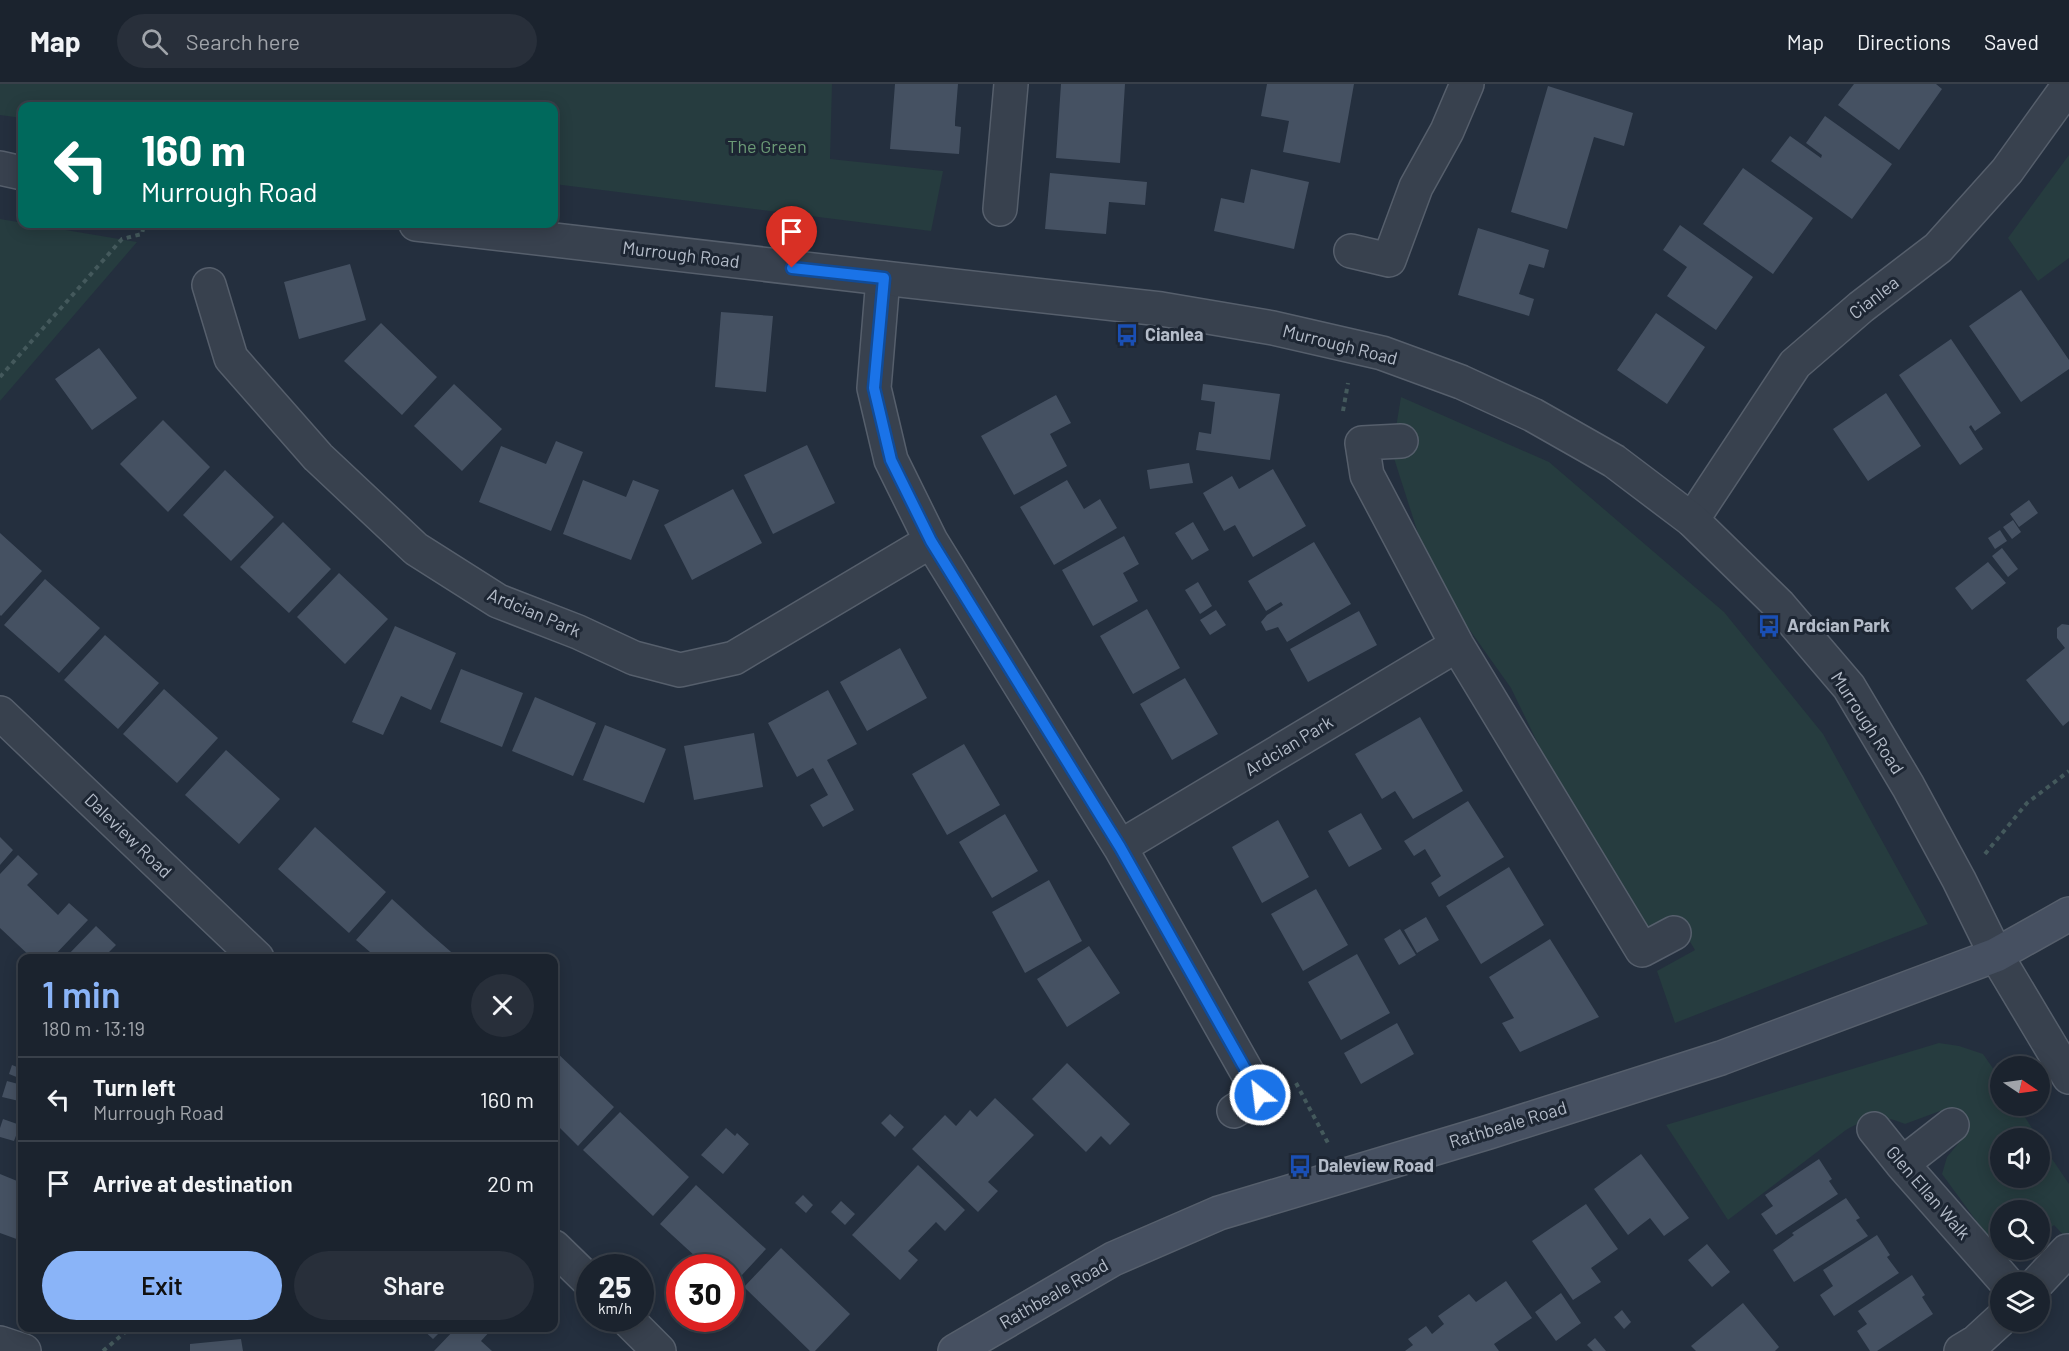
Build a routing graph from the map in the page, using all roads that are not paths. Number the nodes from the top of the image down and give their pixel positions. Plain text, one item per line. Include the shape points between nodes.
1 (1011, 84) edge
2 (1467, 84) edge
3 (2068, 84) edge
4 (0, 168) edge
5 (18, 172) edge
6 (1000, 209) dead end
7 (452, 228) edge
8 (1351, 251) dead end
9 (884, 278) junction
10 (209, 285) dead end
11 (1401, 441) dead end
12 (1692, 520) junction
13 (931, 541) junction
14 (1457, 645) junction
15 (0, 713) edge
16 (1120, 847) junction
17 (2069, 914) edge
18 (1674, 933) dead end
19 (253, 954) edge
20 (1996, 955) junction
21 (2069, 1077) edge
22 (1234, 1111) dead end
23 (1952, 1125) dead end
24 (1874, 1129) dead end
25 (1902, 1164) junction
26 (558, 1251) edge
27 (2067, 1251) dead end
28 (576, 1268) edge
29 (1997, 1272) edge
30 (2047, 1272) edge
31 (1990, 1329) edge
32 (641, 1332) edge
33 (0, 1343) edge
34 (24, 1351) edge
35 (660, 1351) edge
36 (955, 1351) edge
37 (1961, 1351) edge

1 - 6 street
2 - 8 street via 1416,187 1389,260
3 - 12 street, Cianlea via 2007,171 1938,248 1795,364
4 - 5 street
7 - 9 street, Murrough Road
9 - 12 street, Murrough Road via 1161,309 1273,328 1382,353 1461,382 1533,415 1614,461
9 - 13 street via 874,388 891,460
10 - 13 street, Ardcian Park via 231,358 318,457 416,549 498,601 634,658 680,670 734,658
11 - 14 street via 1362,443 1367,475
12 - 20 street, Murrough Road via 1779,605 1849,687 1908,786
13 - 16 street
14 - 16 street, Ardcian Park
14 - 18 street via 1642,950
15 - 19 street, Daleview Road
16 - 22 street via 1260,1095
17 - 20 main road, Rathbeale Road
20 - 21 street, Murrough Road
20 - 36 main road, Rathbeale Road via 1721,1058 1219,1213 1113,1259
23 - 25 street
24 - 25 street, Glen Ellan Walk
25 - 29 street, Glen Ellan Walk
26 - 28 street
27 - 30 street
31 - 37 street
32 - 35 street
33 - 34 street

